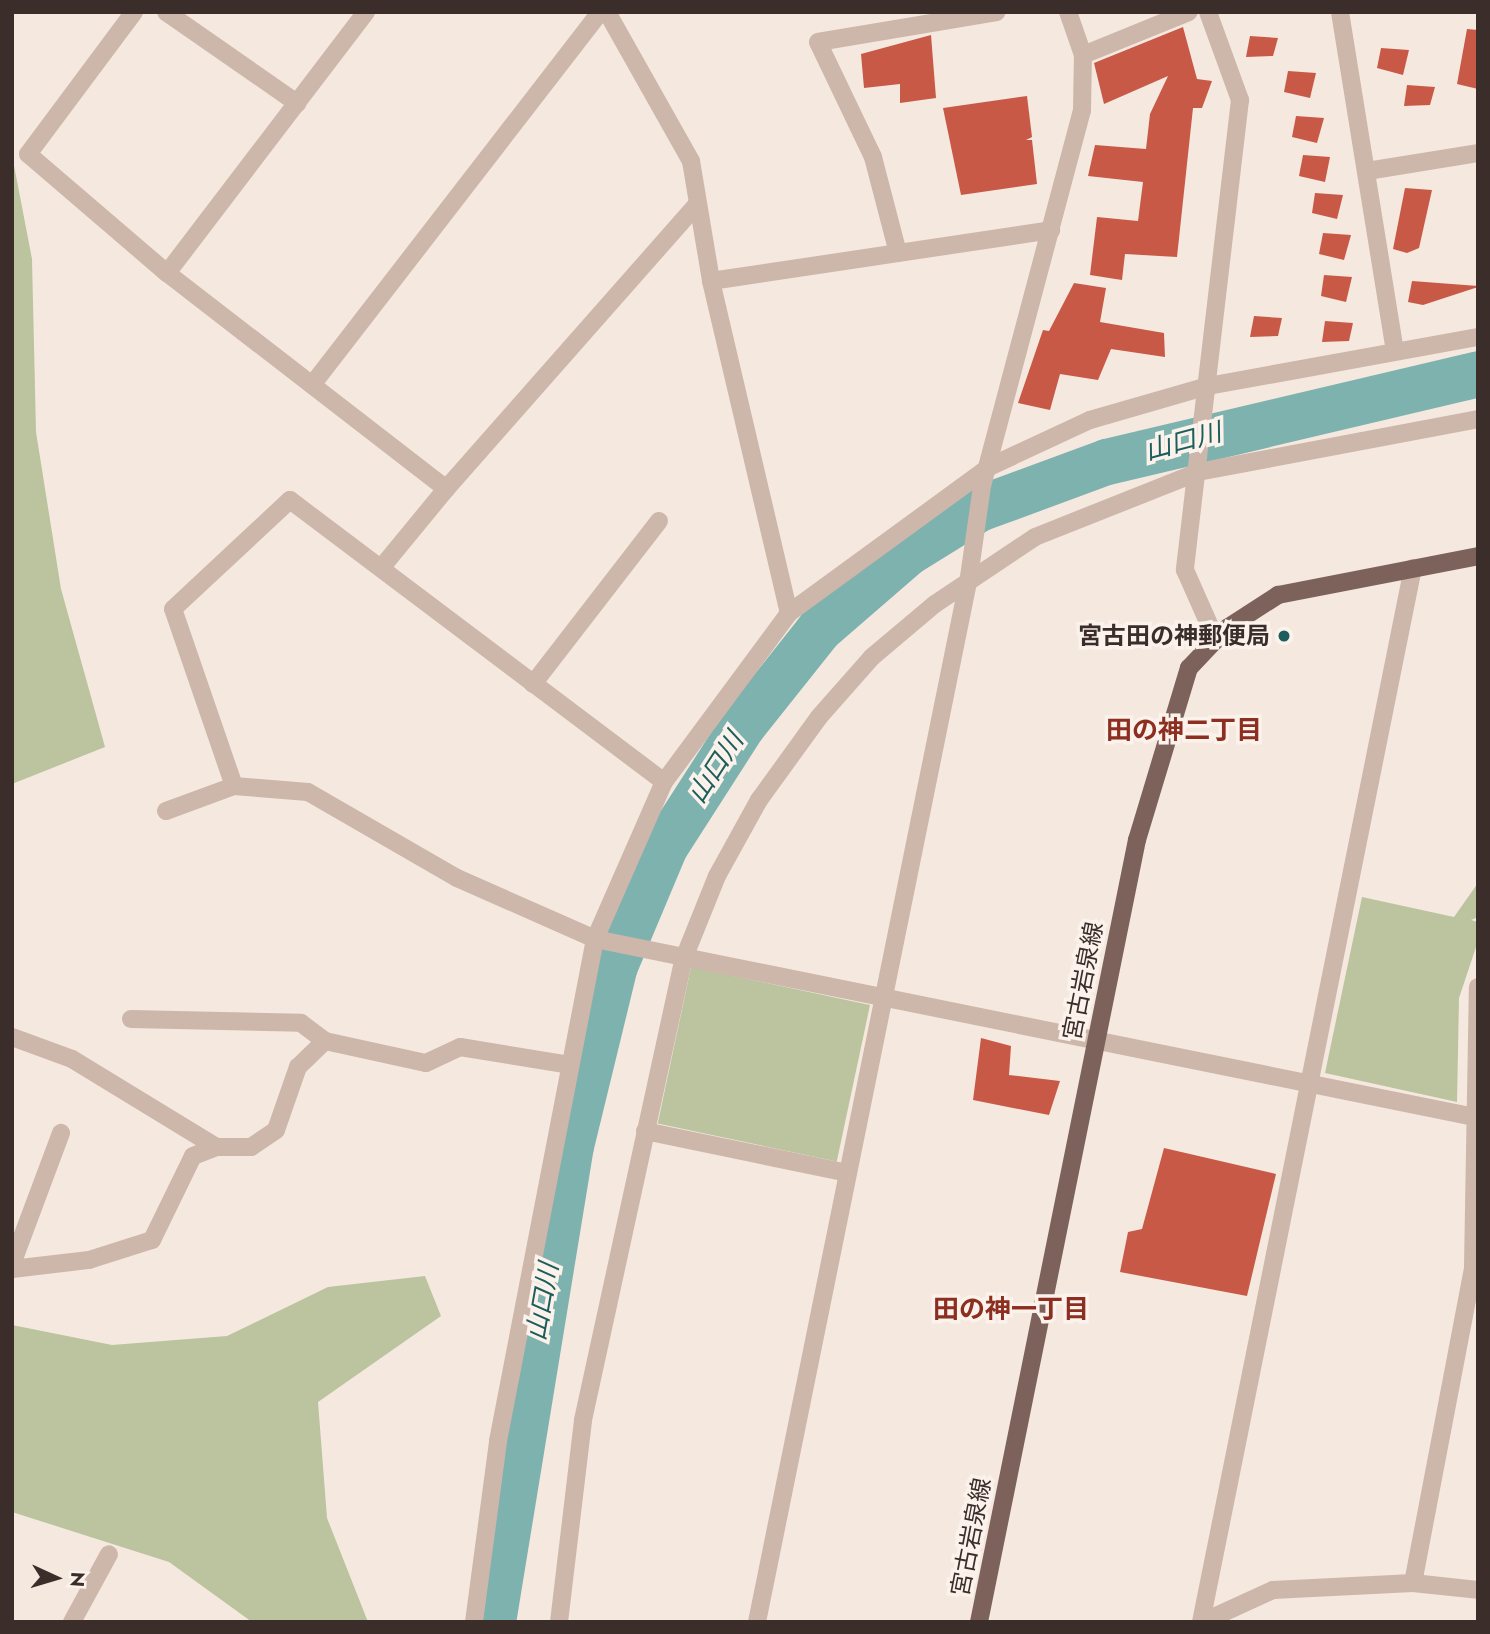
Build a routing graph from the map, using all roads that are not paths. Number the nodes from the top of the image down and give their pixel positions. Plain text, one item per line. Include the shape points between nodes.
1 (134, 12) edge
2 (166, 12) edge
3 (366, 12) edge
4 (600, 12) edge
5 (607, 12) edge
6 (997, 12) edge
7 (1068, 12) edge
8 (1189, 12) edge
9 (1209, 12) edge
10 (1340, 12) edge
11 (960, 16) edge
12 (1083, 55) junction
13 (297, 103) junction
14 (1478, 153) edge
15 (1367, 171) junction
16 (696, 205) junction
17 (1051, 230) junction
18 (898, 253) junction
19 (167, 273) junction
20 (711, 281) junction
21 (1478, 337) edge
22 (1395, 351) junction
23 (312, 385) junction
24 (1208, 386) junction
25 (1478, 419) edge
26 (989, 467) junction
27 (1198, 472) junction
28 (446, 489) junction
29 (659, 521) dead end
30 (1478, 556) edge
31 (381, 568) junction
32 (1413, 568) junction
33 (969, 577) junction
34 (789, 613) junction
35 (1216, 640) junction
36 (533, 684) junction
37 (664, 782) junction
38 (234, 786) junction
39 (166, 811) dead end
40 (602, 941) junction
41 (679, 957) junction
42 (1478, 987) edge
43 (884, 998) junction
44 (131, 1019) dead end
45 (12, 1037) edge
46 (325, 1041) junction
47 (1096, 1041) junction
48 (570, 1065) junction
49 (1310, 1083) junction
50 (1476, 1088) edge
51 (1475, 1117) junction
52 (645, 1131) junction
53 (61, 1133) dead end
54 (216, 1147) junction
55 (848, 1172) junction
56 (12, 1267) edge
57 (1469, 1350) edge
58 (109, 1554) dead end
59 (1413, 1583) junction
60 (1478, 1590) edge
61 (72, 1622) edge
62 (474, 1622) edge
63 (559, 1622) edge
64 (757, 1622) edge
65 (979, 1622) edge
66 (1202, 1622) edge

1 - 19 street via 28,154
2 - 13 street
3 - 13 street
4 - 23 street
5 - 16 street via 691,161
6 - 11 street
7 - 12 street
8 - 12 street
9 - 24 street via 1240,100
10 - 15 street
11 - 18 street via 818,42 873,157
12 - 17 street via 1082,110
13 - 19 street
14 - 15 street
15 - 22 street
16 - 20 street
16 - 28 street
17 - 18 street
17 - 26 street
18 - 20 street
19 - 23 street
20 - 34 street
21 - 22 street
22 - 24 street
23 - 28 street
24 - 26 street via 1090,421
24 - 27 street
25 - 27 street
26 - 33 street
26 - 34 street
27 - 33 street via 1035,537
27 - 35 street via 1185,570
28 - 31 street
29 - 36 street
30 - 32 main road, 宮古岩泉線
31 - 36 street
31 - 38 street via 290,500 173,609
32 - 35 main road, 宮古岩泉線 via 1278,595
32 - 49 street
33 - 41 street via 872,657 819,717 729,854
33 - 43 street
34 - 37 street
35 - 47 main road, 宮古岩泉線 via 1189,668 1155,764
36 - 37 street
37 - 40 street
38 - 39 street
38 - 40 street via 308,792 457,878
40 - 41 street
40 - 48 street
41 - 43 street
41 - 52 street
42 - 50 street
43 - 47 street
43 - 55 street
44 - 46 street via 301,1023
45 - 54 street via 72,1059
46 - 48 street via 426,1063 460,1047
46 - 54 street via 298,1068 276,1130 251,1147
47 - 49 street
47 - 65 main road, 宮古岩泉線
48 - 62 street via 498,1441
49 - 51 street
49 - 66 street
50 - 51 street
51 - 57 street
52 - 55 street
52 - 63 street via 583,1420
53 - 56 street
54 - 56 street via 193,1156 152,1240 89,1260
55 - 64 street
57 - 59 street
58 - 61 street
59 - 60 street
59 - 66 street via 1273,1590

